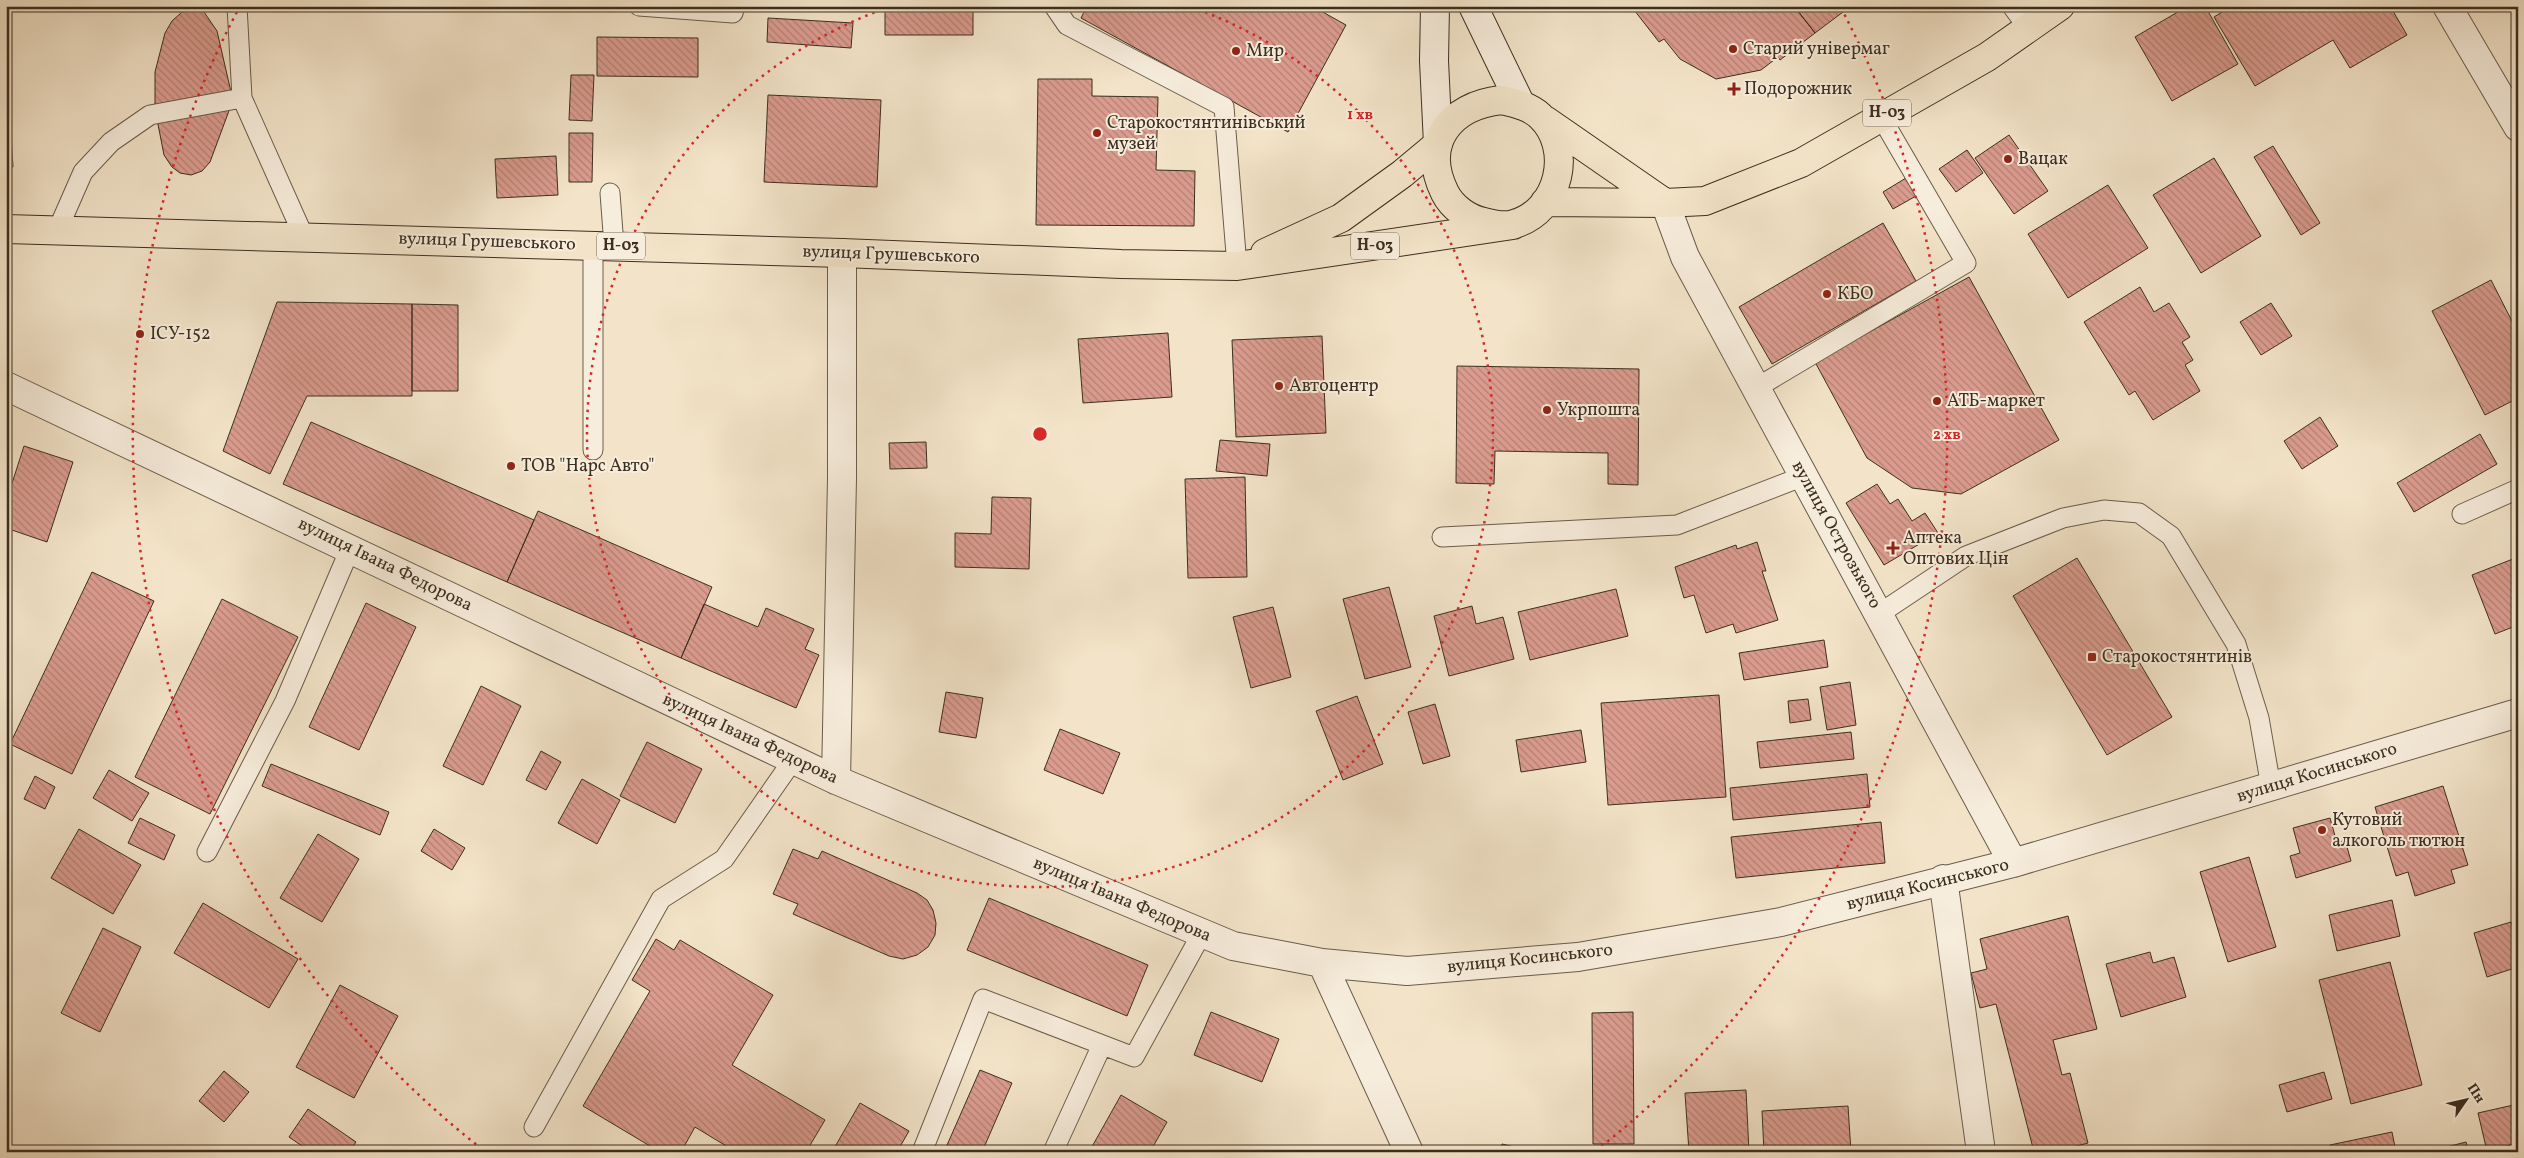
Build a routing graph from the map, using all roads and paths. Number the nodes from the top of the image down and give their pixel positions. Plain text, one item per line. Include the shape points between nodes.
1 (237, 6) edge
2 (639, 6) edge
3 (735, 6) edge
4 (1054, 6) edge
5 (1435, 6) edge
6 (1473, 6) edge
7 (2012, 6) edge
8 (2060, 6) edge
9 (2448, 6) edge
10 (2029, 29) junction
11 (242, 98) junction
12 (1530, 110) junction
13 (1881, 117) junction
14 (2518, 127) edge
15 (1438, 144) junction
16 (610, 193) dead end
17 (1545, 202) junction
18 (1665, 203) junction
19 (1513, 225) junction
20 (6, 229) edge
21 (58, 229) junction
22 (304, 237) junction
23 (603, 246) junction
24 (842, 252) junction
25 (1237, 266) junction
26 (6, 386) edge
27 (1756, 388) junction
28 (592, 450) dead end
29 (1804, 476) junction
30 (2518, 489) edge
31 (2462, 514) dead end
32 (1442, 537) dead end
33 (350, 549) junction
34 (1879, 614) junction
35 (2518, 713) edge
36 (793, 760) junction
37 (836, 780) junction
38 (2271, 786) junction
39 (207, 852) dead end
40 (2013, 863) junction
41 (1943, 879) junction
42 (1202, 933) junction
43 (1322, 963) junction
44 (1102, 1045) junction
45 (534, 1127) dead end
46 (922, 1152) edge
47 (1053, 1152) edge
48 (1409, 1152) edge
49 (1981, 1152) edge

1 - 11 lane
2 - 3 lane via 733,12
4 - 25 lane via 1067,25 1224,107
5 - 15 street
6 - 12 street
7 - 10 lane
8 - 10 main road, Н-03
9 - 14 street
10 - 13 main road, Н-03
11 - 21 lane via 150,115 111,142 83,172
11 - 22 lane
12 - 15 main road, Н-03 via 1502,100 1481,102 1462,111
12 - 17 main road, Н-03 via 1551,131 1558,148 1559,168 1555,186
12 - 18 main road, Н-03
13 - 18 main road, Н-03 via 1801,163 1705,201
13 - 27 lane via 1966,263
15 - 19 main road, Н-03 via 1436,163 1439,181 1447,198 1476,220
15 - 25 main road, вулиця Грушевського / Н-03 via 1341,218
16 - 23 lane
17 - 18 main road, Н-03
17 - 19 main road, Н-03
18 - 27 street, вулиця Острозького via 1685,258
19 - 25 main road, вулиця Грушевського / Н-03
20 - 21 main road, вулиця Грушевського / Н-03
21 - 22 main road, вулиця Грушевського / Н-03
22 - 23 main road, вулиця Грушевського / Н-03
23 - 24 main road, вулиця Грушевського / Н-03
23 - 28 lane
24 - 25 main road, вулиця Грушевського / Н-03
24 - 37 street via 842,478
26 - 33 street, вулиця Івана Федорова
27 - 29 street, вулиця Острозького
29 - 32 lane via 1676,525
29 - 34 street, вулиця Острозького
30 - 31 lane
33 - 36 street, вулиця Івана Федорова
33 - 39 lane via 285,701
34 - 38 lane via 1966,556 2063,518 2104,510 2139,513 2171,536 2236,644 2259,718
34 - 40 street, вулиця Острозького
35 - 38 street, вулиця Косинського
36 - 37 street, вулиця Івана Федорова
36 - 45 lane via 724,859 661,899
37 - 42 street, вулиця Івана Федорова
38 - 40 street, вулиця Косинського
40 - 41 street, вулиця Косинського
41 - 43 street, вулиця Косинського via 1781,922 1578,957 1407,971
41 - 49 street
42 - 43 street, вулиця Івана Федорова via 1233,946
42 - 44 lane via 1134,1057
43 - 48 street
44 - 46 lane via 983,999
44 - 47 lane

